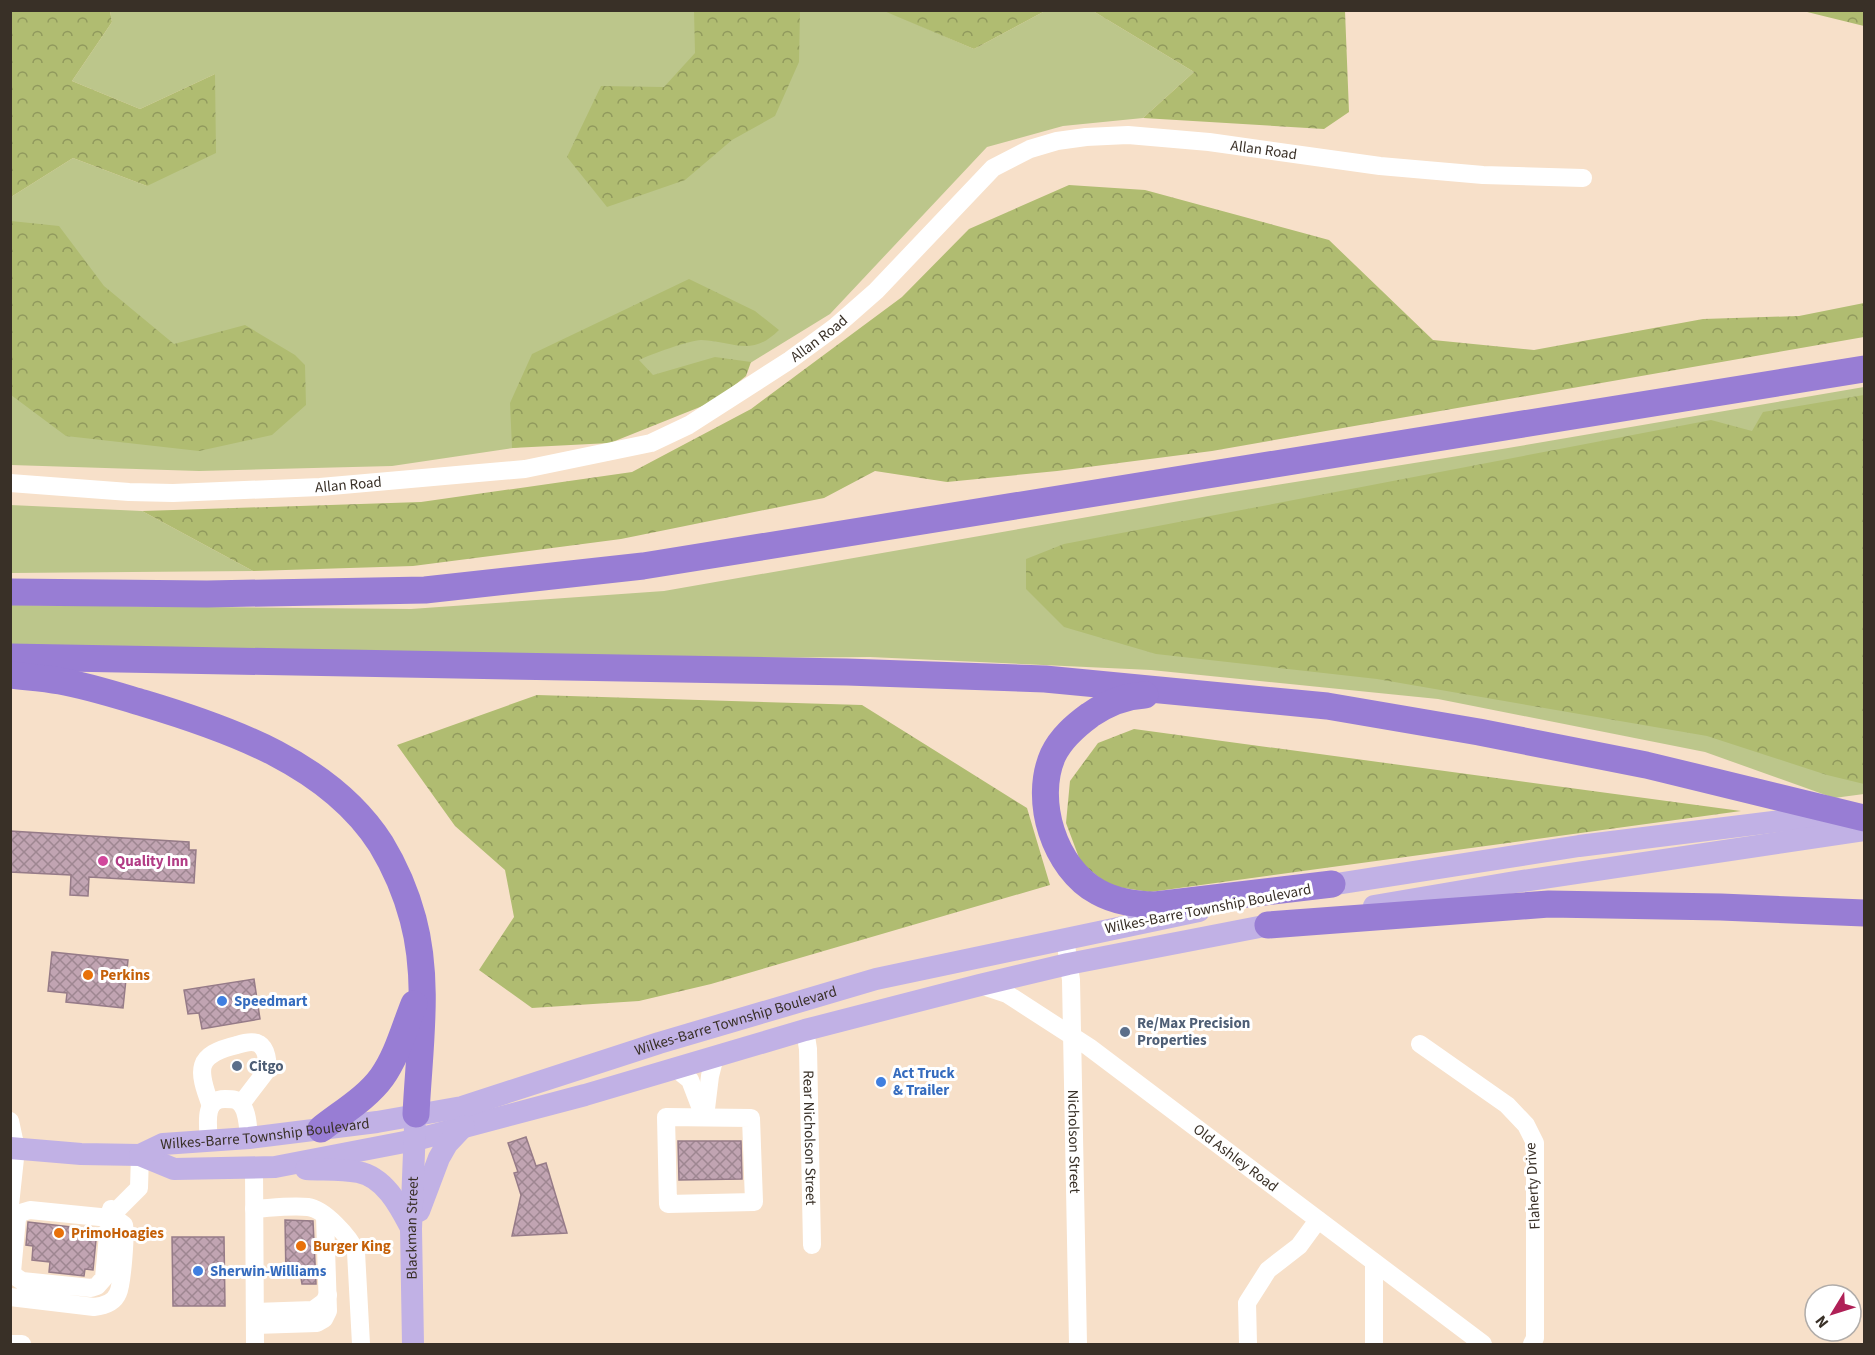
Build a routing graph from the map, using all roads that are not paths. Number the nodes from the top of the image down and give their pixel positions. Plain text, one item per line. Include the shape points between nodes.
1 (1583, 178) dead end
2 (1864, 369) edge
3 (10, 483) edge
4 (10, 592) edge
5 (10, 657) edge
6 (10, 675) edge
7 (1204, 694) junction
8 (1864, 810) edge
9 (1859, 827) edge
10 (1332, 884) junction
11 (1864, 914) edge
12 (1268, 925) junction
13 (1065, 938) junction
14 (1068, 964) junction
15 (423, 981) junction
16 (980, 986) junction
17 (805, 1030) junction
18 (1072, 1037) junction
19 (1420, 1044) dead end
20 (715, 1056) junction
21 (675, 1068) junction
22 (241, 1104) junction
23 (211, 1106) junction
24 (705, 1117) junction
25 (10, 1121) edge
26 (464, 1126) junction
27 (415, 1127) junction
28 (321, 1129) junction
29 (249, 1138) junction
30 (208, 1141) junction
31 (13, 1148) edge
32 (140, 1155) junction
33 (265, 1167) junction
34 (11, 1199) edge
35 (10, 1204) edge
36 (254, 1209) junction
37 (113, 1212) junction
38 (325, 1216) junction
39 (1318, 1220) junction
40 (411, 1228) junction
41 (812, 1245) dead end
42 (1374, 1262) junction
43 (10, 1297) edge
44 (255, 1318) junction
45 (10, 1344) edge
46 (22, 1344) edge
47 (255, 1344) edge
48 (361, 1344) edge
49 (413, 1344) edge
50 (1078, 1344) edge
51 (1248, 1344) edge
52 (1374, 1344) edge
53 (1483, 1344) edge
54 (1532, 1344) edge

1 - 3 street, Allan Road via 1380,166 1128,135 1057,141 1030,149 993,168 876,291 835,327 689,425 651,443 525,469 320,488 129,492
2 - 4 highway via 643,566 425,590
5 - 7 highway via 858,672 1045,679
6 - 15 highway via 60,681 193,718 279,755 331,789 361,818 395,870 413,920
7 - 9 highway via 1327,706 1646,765
7 - 10 highway via 1141,695 1118,700 1085,718 1061,741 1047,775 1047,810 1050,830 1067,863 1096,891 1135,904 1155,905
8 - 10 main road, Wilkes-Barre Township Boulevard via 1579,846
9 - 12 main road, Wilkes-Barre Township Boulevard
10 - 13 main road, Wilkes-Barre Township Boulevard
11 - 12 highway via 1550,904
12 - 14 main road, Wilkes-Barre Township Boulevard
13 - 14 street, Nicholson Street
13 - 27 main road, Wilkes-Barre Township Boulevard via 876,979 659,1043 462,1107
14 - 16 main road, Wilkes-Barre Township Boulevard
14 - 18 street, Nicholson Street
15 - 27 highway
15 - 28 highway via 394,1058 381,1079
16 - 17 main road, Wilkes-Barre Township Boulevard
16 - 18 street, Old Ashley Road via 1006,994
17 - 20 main road, Wilkes-Barre Township Boulevard
17 - 41 street, Rear Nicholson Street
18 - 39 street, Old Ashley Road
18 - 50 street, Nicholson Street
19 - 54 street, Flaherty Drive via 1507,1105 1527,1125 1535,1143
20 - 21 main road, Wilkes-Barre Township Boulevard
20 - 24 street
21 - 24 street via 690,1080
21 - 26 main road, Wilkes-Barre Township Boulevard
22 - 23 street via 233,1099 219,1099
22 - 23 street via 267,1070 264,1051 253,1042 217,1049 205,1059 202,1067
22 - 29 street
23 - 30 street
24 - 24 street via 666,1117 668,1204 754,1202 751,1118
25 - 31 street
26 - 27 main road, Wilkes-Barre Township Boulevard
26 - 40 main road via 439,1158
27 - 28 main road, Wilkes-Barre Township Boulevard via 377,1122
27 - 33 main road, Wilkes-Barre Township Boulevard
27 - 40 main road, Blackman Street
28 - 29 main road, Wilkes-Barre Township Boulevard
29 - 30 main road, Wilkes-Barre Township Boulevard
30 - 32 main road, Wilkes-Barre Township Boulevard via 164,1144
31 - 32 main road, Wilkes-Barre Township Boulevard
31 - 34 street
32 - 33 main road, Wilkes-Barre Township Boulevard via 174,1169
32 - 37 street via 140,1188
33 - 36 street
33 - 40 main road via 360,1172 377,1180 390,1193
34 - 35 street
36 - 38 street via 310,1207
36 - 44 street
37 - 37 street via 20,1213 12,1272 22,1281 97,1286 104,1278
37 - 43 street via 125,1229 119,1290 108,1303 94,1307
38 - 44 street via 328,1295 324,1302 313,1310
38 - 48 street via 351,1240 357,1252
39 - 42 street, Old Ashley Road
39 - 51 street via 1299,1246 1268,1270 1247,1304
40 - 49 main road, Blackman Street
42 - 52 street
42 - 53 street, Old Ashley Road
44 - 47 street
45 - 46 street

